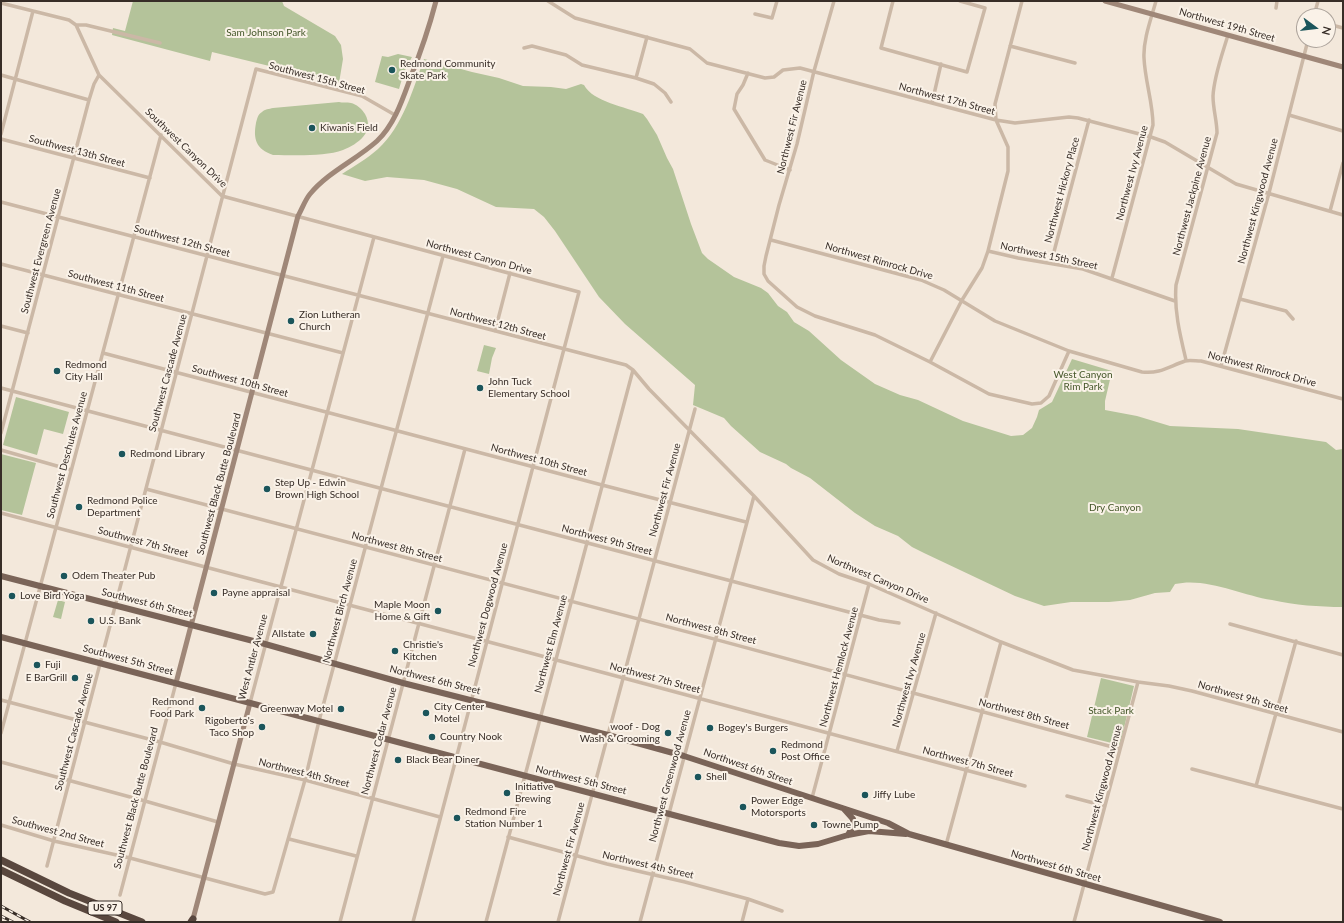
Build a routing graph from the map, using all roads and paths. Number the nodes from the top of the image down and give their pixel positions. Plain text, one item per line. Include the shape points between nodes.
1 (436, 1) edge
2 (548, 1) edge
3 (777, 1) edge
4 (834, 1) edge
5 (893, 1) edge
6 (960, 1) edge
7 (1022, 1) edge
8 (1105, 1) edge
9 (1156, 1) edge
10 (1278, 1) edge
11 (1, 3) edge
12 (1276, 8) dead end
13 (33, 11) junction
14 (755, 14) dead end
15 (1153, 14) junction
16 (76, 25) junction
17 (1228, 35) junction
18 (647, 37) junction
19 (160, 43) dead end
20 (1010, 46) junction
21 (524, 48) dead end
22 (1306, 48) edge
23 (1304, 56) junction
24 (1075, 63) dead end
25 (941, 64) junction
26 (1343, 67) edge
27 (256, 70) joint
28 (814, 72) junction
29 (748, 74) junction
30 (1, 75) edge
31 (100, 75) junction
32 (15, 78) junction
33 (636, 78) junction
34 (89, 100) junction
35 (671, 102) dead end
36 (932, 103) junction
37 (396, 115) junction
38 (1289, 115) junction
39 (996, 120) junction
40 (1089, 120) junction
41 (1343, 131) edge
42 (1, 134) edge
43 (161, 135) junction
44 (1150, 137) junction
45 (1, 139) edge
46 (74, 158) junction
47 (1343, 164) edge
48 (1208, 167) junction
49 (790, 170) junction
50 (150, 178) junction
51 (1269, 193) junction
52 (222, 196) junction
53 (1, 202) edge
54 (1330, 211) junction
55 (1343, 215) edge
56 (58, 216) junction
57 (298, 216) junction
58 (134, 236) junction
59 (374, 237) junction
60 (771, 240) junction
61 (988, 250) junction
62 (207, 256) junction
63 (443, 256) junction
64 (1051, 263) junction
65 (1, 264) edge
66 (510, 273) junction
67 (283, 274) junction
68 (43, 275) junction
69 (1112, 278) junction
70 (579, 292) joint
71 (118, 294) junction
72 (358, 295) junction
73 (1240, 299) junction
74 (962, 300) junction
75 (1175, 301) junction
76 (426, 313) junction
77 (192, 314) junction
78 (1292, 319) dead end
79 (1, 326) edge
80 (495, 331) junction
81 (28, 333) junction
82 (268, 333) junction
83 (564, 349) junction
84 (1069, 351) junction
85 (103, 353) junction
86 (343, 353) junction
87 (1186, 360) junction
88 (930, 362) junction
89 (1221, 366) junction
90 (633, 370) junction
91 (176, 372) junction
92 (1, 388) edge
93 (12, 391) junction
94 (252, 392) junction
95 (1343, 400) edge
96 (695, 409) dead end
97 (87, 411) junction
98 (328, 412) junction
99 (396, 430) junction
100 (161, 431) junction
101 (690, 431) junction
102 (1, 434) edge
103 (465, 449) junction
104 (1, 450) edge
105 (237, 451) junction
106 (534, 467) junction
107 (71, 470) junction
108 (312, 471) junction
109 (602, 485) junction
110 (381, 488) junction
111 (146, 489) junction
112 (754, 496) junction
113 (670, 503) junction
114 (450, 507) junction
115 (222, 509) junction
116 (1, 513) edge
117 (746, 522) junction
118 (518, 525) junction
119 (56, 527) junction
120 (296, 529) junction
121 (586, 543) junction
122 (130, 547) junction
123 (365, 547) junction
124 (655, 561) junction
125 (434, 565) junction
126 (206, 567) junction
127 (1, 576) edge
128 (730, 581) junction
129 (503, 583) junction
130 (869, 584) junction
131 (41, 585) junction
132 (281, 587) junction
133 (571, 600) junction
134 (115, 605) junction
135 (350, 605) junction
136 (936, 613) junction
137 (860, 615) junction
138 (639, 618) junction
139 (899, 623) dead end
140 (419, 624) junction
141 (1230, 624) dead end
142 (192, 625) junction
143 (1, 637) edge
144 (715, 639) junction
145 (1296, 641) junction
146 (487, 642) junction
147 (1001, 642) junction
148 (25, 644) junction
149 (266, 644) junction
150 (1343, 655) edge
151 (556, 659) junction
152 (100, 663) junction
153 (334, 664) junction
154 (845, 674) junction
155 (624, 678) junction
156 (1138, 682) junction
157 (402, 683) junction
158 (176, 684) junction
159 (914, 692) junction
160 (699, 698) junction
161 (1, 700) edge
162 (471, 700) junction
163 (9, 702) junction
164 (250, 703) junction
165 (982, 711) junction
166 (1276, 714) junction
167 (540, 718) junction
168 (319, 721) junction
169 (85, 722) junction
170 (1343, 732) edge
171 (1, 733) edge
172 (830, 733) junction
173 (608, 735) junction
174 (389, 739) junction
175 (160, 742) junction
176 (1120, 749) junction
177 (897, 751) junction
178 (684, 756) junction
179 (456, 757) junction
180 (1, 762) edge
181 (234, 764) junction
182 (1192, 769) dead end
183 (966, 770) junction
184 (525, 776) junction
185 (305, 780) junction
186 (69, 781) junction
187 (1025, 786) dead end
188 (1256, 786) junction
189 (593, 792) junction
190 (1067, 796) dead end
191 (372, 798) junction
192 (812, 800) junction
193 (145, 801) junction
194 (1105, 806) junction
195 (843, 809) junction
196 (1343, 809) edge
197 (669, 813) junction
198 (440, 816) junction
199 (218, 822) junction
200 (1, 825) edge
201 (910, 834) junction
202 (848, 835) junction
203 (508, 837) junction
204 (288, 839) junction
205 (54, 841) junction
206 (946, 845) junction
207 (356, 856) junction
208 (576, 856) junction
209 (130, 858) junction
210 (1, 860) edge
211 (47, 866) dead end
212 (1, 870) edge
213 (653, 874) junction
214 (204, 878) junction
215 (1085, 884) junction
216 (265, 894) joint
217 (120, 895) dead end
218 (748, 899) junction
219 (782, 911) dead end
220 (192, 921) edge
221 (116, 922) edge
222 (142, 922) edge
223 (340, 922) edge
224 (413, 922) edge
225 (486, 922) edge
226 (558, 922) edge
227 (640, 922) edge
228 (742, 922) edge
229 (1074, 922) edge
230 (1220, 922) edge

1 - 37 street via 424,42
2 - 18 street, Northwest 17th Street via 575,18
3 - 14 street via 772,18
4 - 28 street, Northwest Fir Avenue
5 - 25 street via 881,48
6 - 25 street via 985,8 967,72
7 - 20 street
8 - 15 street, Northwest 19th Street
9 - 15 street, Northwest Ivy Avenue
10 - 12 street
11 - 13 street
13 - 16 street via 69,20
13 - 32 street
15 - 17 street, Northwest 19th Street
15 - 44 street, Northwest Ivy Avenue via 1144,57 1153,115
16 - 19 street via 86,25
16 - 31 street, Southwest Canyon Drive
17 - 23 street, Northwest 19th Street
17 - 48 street, Northwest Jackpine Avenue via 1214,88 1217,133
18 - 29 street, Northwest 17th Street via 690,49 706,63
18 - 33 street
20 - 24 street
20 - 39 street via 995,104
21 - 33 street via 532,46 566,55 582,65
22 - 23 street, Northwest Kingwood Avenue
23 - 26 street, Northwest 19th Street
23 - 38 street, Northwest Kingwood Avenue
25 - 36 street
27 - 37 street, Southwest 15th Street via 362,96
27 - 52 street, Southwest Cascade Avenue
28 - 29 street, Northwest 17th Street via 800,68 783,70 774,77 765,78
28 - 36 street, Northwest 17th Street
28 - 49 street, Northwest Fir Avenue
29 - 49 street via 737,94 734,109 765,160
30 - 32 street
31 - 34 street, Southwest Evergreen Avenue
31 - 43 street, Southwest Canyon Drive
32 - 34 street
32 - 42 street
33 - 35 street via 654,84
34 - 46 street, Southwest Evergreen Avenue
36 - 39 street, Northwest 17th Street
37 - 57 street, Southwest Black Butte Boulevard via 378,140 320,184 310,195
38 - 41 street
38 - 51 street, Northwest Kingwood Avenue
39 - 40 street, Northwest 17th Street via 1015,123 1069,117
39 - 61 street via 1008,147 1008,171
40 - 44 street, Northwest 17th Street
40 - 64 street, Northwest Hickory Place
43 - 50 street, Southwest Deschutes Avenue
43 - 52 street, Southwest Canyon Drive
44 - 48 street, Northwest 17th Street via 1165,142
44 - 69 street, Northwest Ivy Avenue
45 - 46 street, Southwest 13th Street
46 - 50 street, Southwest 13th Street
46 - 56 street, Southwest Evergreen Avenue
47 - 54 street
48 - 51 street, Northwest 17th Street via 1236,184
48 - 75 street, Northwest Jackpine Avenue via 1176,285
49 - 60 street, Northwest Fir Avenue
50 - 58 street, Southwest Deschutes Avenue
51 - 54 street, Northwest 17th Street
51 - 73 street, Northwest Kingwood Avenue
52 - 57 street, Southwest Canyon Drive
52 - 62 street, Southwest Cascade Avenue
53 - 56 street, Southwest 12th Street
54 - 55 street, Northwest 17th Street
56 - 58 street, Southwest 12th Street
56 - 68 street, Southwest Evergreen Avenue
57 - 59 street, Southwest Canyon Drive
57 - 67 street, Southwest Black Butte Boulevard
58 - 62 street, Southwest 12th Street
58 - 71 street, Southwest Deschutes Avenue
59 - 63 street, Northwest Canyon Drive
59 - 72 street, West Antler Avenue
60 - 74 street, Northwest Rimrock Drive via 921,280
60 - 88 street, Northwest Fir Avenue via 764,274 768,281 797,307 825,320 875,335
61 - 64 street, Northwest 15th Street
61 - 74 street via 982,268
62 - 67 street, Southwest 12th Street
62 - 77 street, Southwest Cascade Avenue
63 - 66 street, Northwest Canyon Drive
63 - 76 street, Northwest Birch Avenue
64 - 69 street, Northwest 15th Street
65 - 68 street, Southwest 11th Street
66 - 70 street, Northwest Canyon Drive
66 - 80 street
67 - 72 street, Southwest 12th Street
67 - 82 street, Southwest Black Butte Boulevard
68 - 71 street, Southwest 11th Street
68 - 81 street, Southwest Evergreen Avenue
69 - 75 street, Northwest 15th Street
70 - 83 street, Northwest Dogwood Avenue
71 - 77 street, Southwest 11th Street
71 - 85 street, Southwest Deschutes Avenue
72 - 76 street, Northwest 12th Street
72 - 86 street, West Antler Avenue
73 - 78 street via 1286,311
73 - 89 street, Northwest Kingwood Avenue
74 - 84 street, Northwest Rimrock Drive via 995,321
74 - 88 street
75 - 87 street, Northwest Jackpine Avenue
76 - 80 street, Northwest 12th Street
76 - 99 street, Northwest Birch Avenue
77 - 82 street, Southwest 11th Street
77 - 91 street, Southwest Cascade Avenue
79 - 81 street
80 - 83 street, Northwest 12th Street
81 - 93 street, Southwest Evergreen Avenue
82 - 86 street, Southwest 11th Street
82 - 94 street, Southwest Black Butte Boulevard
83 - 90 street, Northwest 12th Street via 626,365
83 - 106 street, Northwest Dogwood Avenue
84 - 87 street, Northwest Rimrock Drive via 1152,373 1166,370
84 - 88 street, Northwest Fir Avenue via 1049,396 1041,402 1032,404 989,394
85 - 91 street, Southwest 10th Street
85 - 97 street, Southwest Deschutes Avenue
86 - 98 street, West Antler Avenue
87 - 89 street, Northwest Rimrock Drive
89 - 95 street, Northwest Rimrock Drive
90 - 101 street, Northwest Canyon Drive
90 - 109 street, Northwest Elm Avenue
91 - 94 street, Southwest 10th Street
91 - 100 street, Southwest Cascade Avenue
92 - 93 street, Northwest 9th Street
93 - 97 street, Northwest 9th Street
93 - 102 street, Southwest Evergreen Avenue
94 - 98 street, Southwest 10th Street
94 - 105 street, Southwest Black Butte Boulevard
96 - 101 street, Northwest Fir Avenue
97 - 100 street, Northwest 9th Street
97 - 107 street, Southwest Deschutes Avenue
98 - 99 street, Northwest 10th Street
98 - 108 street, West Antler Avenue
99 - 103 street, Northwest 10th Street
99 - 110 street, Northwest Birch Avenue
100 - 105 street, Northwest 9th Street
100 - 111 street, Southwest Cascade Avenue
101 - 112 street, Northwest Canyon Drive
101 - 113 street, Northwest Fir Avenue
103 - 106 street, Northwest 10th Street
103 - 114 street, Northwest Cedar Avenue
104 - 107 street
105 - 108 street, Northwest 9th Street
105 - 115 street, Southwest Black Butte Boulevard
106 - 109 street, Northwest 10th Street
106 - 118 street, Northwest Dogwood Avenue
107 - 119 street, Southwest Deschutes Avenue
108 - 110 street, Northwest 9th Street
108 - 120 street, West Antler Avenue
109 - 113 street, Northwest 10th Street
109 - 121 street, Northwest Elm Avenue
110 - 114 street, Northwest 9th Street
110 - 123 street, Northwest Birch Avenue
111 - 115 street, Northwest 8th Street
111 - 122 street, Southwest Cascade Avenue
112 - 117 street, Northwest Greenwood Avenue
112 - 130 street, Northwest Canyon Drive via 813,560 839,574
113 - 117 street, Northwest 10th Street
113 - 124 street, Northwest Fir Avenue
114 - 118 street, Northwest 9th Street
114 - 125 street, Northwest Cedar Avenue
115 - 120 street, Northwest 8th Street
115 - 126 street, Southwest Black Butte Boulevard
116 - 119 street, Southwest 7th Street
117 - 128 street, Northwest Greenwood Avenue
118 - 121 street, Northwest 9th Street
118 - 129 street, Northwest Dogwood Avenue
119 - 122 street, Southwest 7th Street
119 - 131 street, Southwest Deschutes Avenue
120 - 123 street, Northwest 8th Street
120 - 132 street, West Antler Avenue
121 - 124 street, Northwest 9th Street
121 - 133 street, Northwest Elm Avenue
122 - 126 street, Southwest 7th Street
122 - 134 street, Southwest Cascade Avenue
123 - 125 street, Northwest 8th Street
123 - 135 street, Northwest Birch Avenue
124 - 128 street, Northwest 9th Street
124 - 138 street, Northwest Fir Avenue
125 - 129 street, Northwest 8th Street
125 - 140 street, Northwest Cedar Avenue
126 - 132 street, Southwest 7th Street
126 - 142 street, Southwest Black Butte Boulevard
127 - 131 main road, Southwest 6th Street
128 - 137 street, Northwest 9th Street
128 - 144 street, Northwest Greenwood Avenue
129 - 133 street, Northwest 8th Street
129 - 146 street, Northwest Dogwood Avenue
130 - 136 street, Northwest Canyon Drive
130 - 137 street, Northwest Hemlock Avenue
131 - 134 main road, Southwest 6th Street
131 - 148 street, Southwest Deschutes Avenue
132 - 135 street, Northwest 7th Street
132 - 149 street, West Antler Avenue
133 - 138 street, Northwest 8th Street
133 - 151 street, Northwest Elm Avenue
134 - 142 main road, Southwest 6th Street
134 - 152 street, Southwest Cascade Avenue
135 - 140 street, Northwest 7th Street
135 - 153 street, Northwest Birch Avenue
136 - 147 street, Northwest Canyon Drive
136 - 159 street, Northwest Ivy Avenue
137 - 139 street, Northwest 9th Street
137 - 154 street, Northwest Hemlock Avenue
138 - 144 street, Northwest 8th Street
138 - 155 street, Northwest Fir Avenue
140 - 146 street, Northwest 7th Street
140 - 157 street, Northwest Cedar Avenue
141 - 145 street
142 - 149 main road, Southwest 6th Street
142 - 158 street, Southwest Black Butte Boulevard
143 - 148 main road, Southwest 5th Street
144 - 154 street, Northwest 8th Street
144 - 160 street, Northwest Greenwood Avenue
145 - 150 street
145 - 166 street
146 - 151 street, Northwest 7th Street
146 - 162 street, Northwest Dogwood Avenue
147 - 156 street, Northwest Canyon Drive via 1073,670
147 - 165 street
148 - 152 main road, Southwest 5th Street
148 - 163 street, Southwest Deschutes Avenue
149 - 153 main road, Northwest 6th Street
149 - 164 street, West Antler Avenue
151 - 155 street, Northwest 7th Street
151 - 167 street, Northwest Elm Avenue
152 - 158 main road, Southwest 5th Street
152 - 169 street, Southwest Cascade Avenue
153 - 157 main road, Northwest 6th Street
153 - 168 street, Northwest Birch Avenue
154 - 159 street, Northwest 8th Street
154 - 172 street, Northwest Hemlock Avenue
155 - 160 street, Northwest 7th Street
155 - 173 street, Northwest Fir Avenue
156 - 166 street, Northwest 9th Street via 1192,691
156 - 176 street, Northwest Kingwood Avenue
157 - 162 main road, Northwest 6th Street
157 - 174 street, Northwest Cedar Avenue
158 - 164 main road, Southwest 5th Street
158 - 175 street, Southwest Black Butte Boulevard
159 - 165 street, Northwest 8th Street
159 - 177 street, Northwest Ivy Avenue
160 - 172 street, Northwest 7th Street
160 - 178 street, Northwest Greenwood Avenue
161 - 163 street, Northwest 4th Street
162 - 167 main road, Northwest 6th Street
162 - 179 street, Northwest Dogwood Avenue
163 - 169 street, Northwest 4th Street
163 - 171 street, Southwest Deschutes Avenue
164 - 168 main road, Northwest 5th Street
164 - 181 street, West Antler Avenue
165 - 176 street, Northwest 8th Street
165 - 183 street
166 - 170 street, Northwest 9th Street
166 - 188 street
167 - 173 main road, Northwest 6th Street
167 - 184 street, Northwest Elm Avenue
168 - 174 main road, Northwest 5th Street
168 - 185 street, Northwest Birch Avenue
169 - 175 street, Northwest 4th Street
169 - 186 street, Southwest Cascade Avenue
172 - 177 street, Northwest 7th Street
172 - 192 street, Northwest Hemlock Avenue
173 - 178 main road, Northwest 6th Street
173 - 189 street, Northwest Fir Avenue
174 - 179 main road, Northwest 5th Street
174 - 191 street, Northwest Cedar Avenue
175 - 181 street, Northwest 4th Street
175 - 193 street, Southwest Black Butte Boulevard
176 - 194 street, Northwest Kingwood Avenue
177 - 183 street, Northwest 7th Street
178 - 192 main road, Northwest 6th Street
178 - 197 street, Northwest Greenwood Avenue
179 - 184 main road, Northwest 5th Street
179 - 198 street, Northwest Dogwood Avenue
180 - 186 street
181 - 185 street, Northwest 4th Street
181 - 199 street, West Antler Avenue
182 - 188 street
183 - 187 street, Northwest 7th Street
183 - 206 street
184 - 189 main road, Northwest 5th Street
184 - 203 street, Northwest Elm Avenue
185 - 191 street, Northwest 4th Street
185 - 204 street, Northwest Birch Avenue
186 - 193 street
186 - 205 street, Southwest Cascade Avenue
188 - 196 street
189 - 197 main road, Northwest 5th Street
189 - 208 street, Northwest Fir Avenue
190 - 194 street
191 - 198 street, Northwest 4th Street
191 - 207 street, Northwest Cedar Avenue
192 - 195 main road, Northwest 6th Street
193 - 199 street
193 - 209 street, Southwest Black Butte Boulevard
194 - 215 street, Northwest Kingwood Avenue
195 - 201 main road, Northwest 6th Street via 888,823
195 - 202 main road via 853,819 853,826
197 - 202 main road, Northwest 5th Street via 799,846 818,844
197 - 213 street, Northwest Greenwood Avenue
198 - 224 street, Northwest Dogwood Avenue
199 - 214 street, West Antler Avenue
200 - 205 street, Southwest 2nd Street
201 - 202 main road, Northwest 5th Street via 869,831
201 - 206 main road, Northwest 6th Street
203 - 208 street, Northwest 4th Street
203 - 225 street, Northwest Elm Avenue
204 - 207 street
204 - 216 street, Northwest Birch Avenue via 273,892
205 - 209 street, Southwest 2nd Street
205 - 211 street, Southwest Cascade Avenue
206 - 215 main road, Northwest 6th Street
207 - 223 street, Northwest Cedar Avenue
208 - 213 street, Northwest 4th Street
208 - 226 street, Northwest Fir Avenue
209 - 214 street, Southwest 2nd Street
209 - 217 street, Southwest Black Butte Boulevard
210 - 222 highway, US 97 via 69,893
212 - 221 highway, US 97
213 - 218 street, Northwest 4th Street
213 - 227 street, Northwest Greenwood Avenue
214 - 216 street, Southwest 2nd Street
214 - 220 street, West Antler Avenue
215 - 229 street, Northwest Kingwood Avenue
215 - 230 main road, Northwest 6th Street
218 - 219 street, Northwest 4th Street
218 - 228 street

